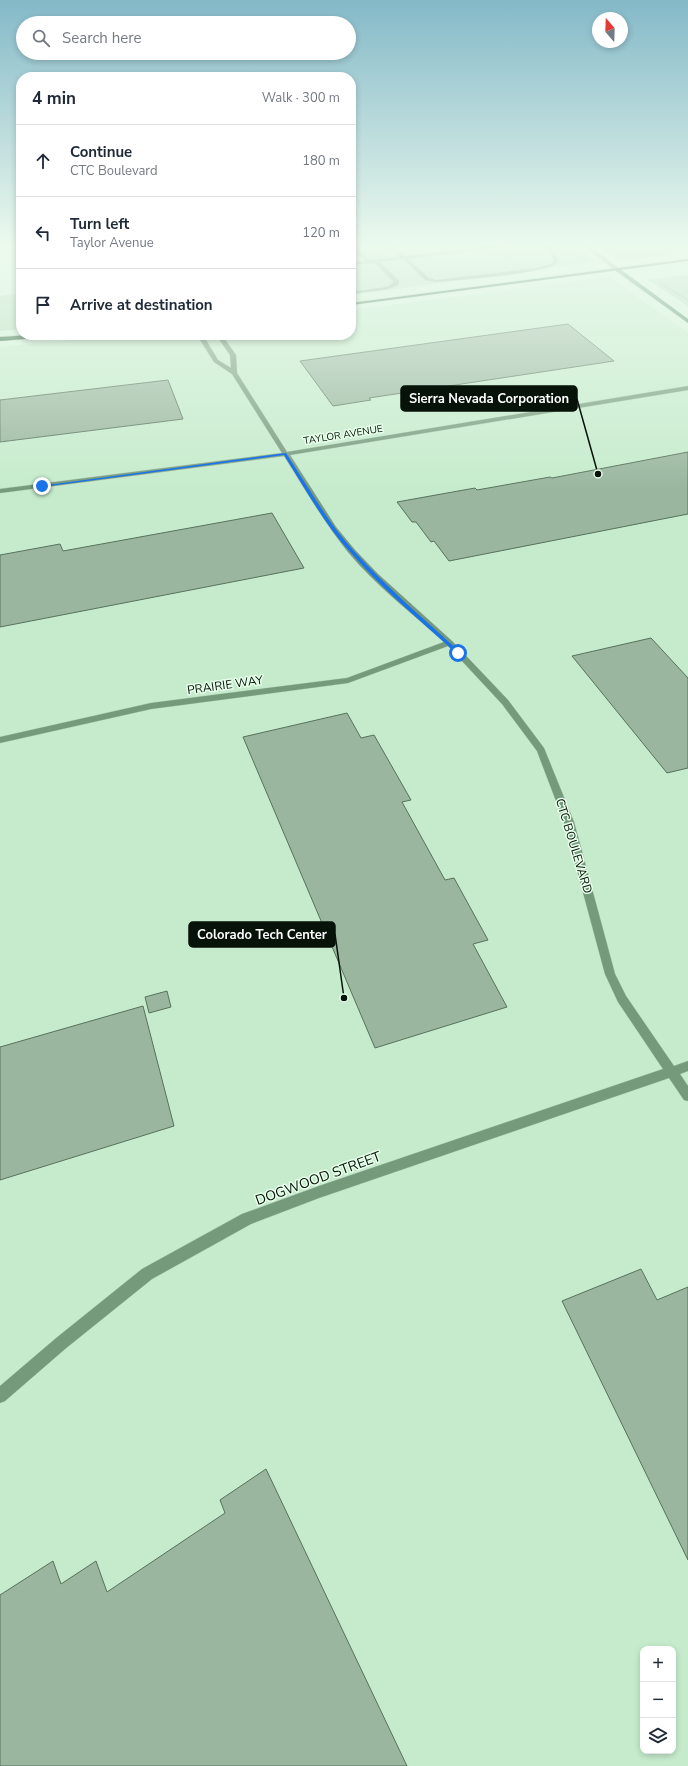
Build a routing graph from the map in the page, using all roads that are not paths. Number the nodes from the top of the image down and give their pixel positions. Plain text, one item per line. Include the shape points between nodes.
1 (16, 338) edge
2 (0, 339) edge
3 (203, 340) edge
4 (222, 340) edge
5 (234, 373) junction
6 (688, 388) edge
7 (285, 454) junction
8 (0, 491) edge
9 (449, 643) junction
10 (0, 740) edge
11 (688, 1066) edge
12 (672, 1071) junction
13 (688, 1096) edge
14 (0, 1396) edge

1 - 2 main road
3 - 5 street, CTC BOULEVARD via 216,361
4 - 5 street, CTC BOULEVARD via 233,355
5 - 7 street, CTC BOULEVARD
6 - 7 street, TAYLOR AVENUE
7 - 8 street, TAYLOR AVENUE
7 - 9 street, CTC BOULEVARD via 333,528 352,552
9 - 10 street, PRAIRIE WAY via 348,680 151,706
9 - 12 street, CTC BOULEVARD via 505,702 541,750 569,822 610,974 622,999
11 - 12 street, DOGWOOD STREET
12 - 13 street, CTC BOULEVARD
12 - 14 street, DOGWOOD STREET via 247,1219 147,1274

